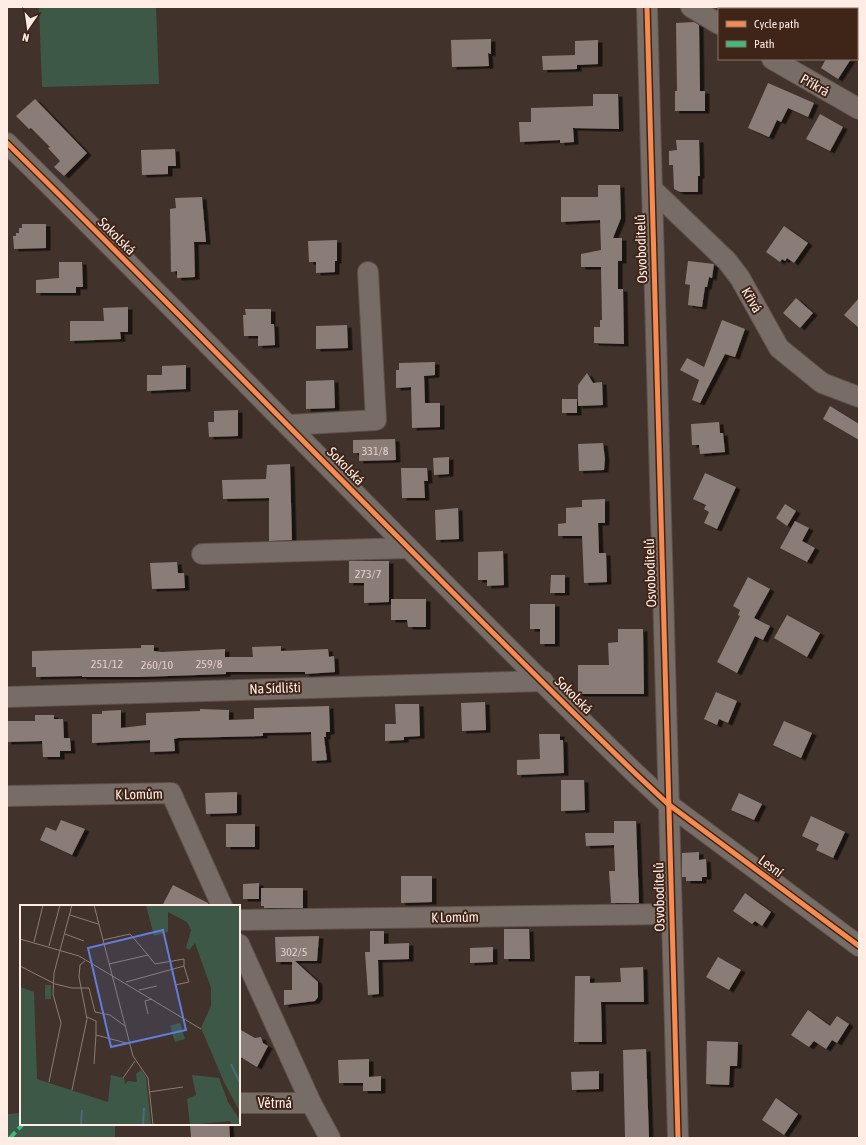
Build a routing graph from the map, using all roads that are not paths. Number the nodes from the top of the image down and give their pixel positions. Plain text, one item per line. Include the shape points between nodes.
1 (647, 7) edge
2 (691, 7) edge
3 (718, 23) edge
4 (774, 60) edge
5 (859, 109) edge
6 (7, 143) edge
7 (652, 189) junction
8 (368, 272) dead end
9 (859, 397) edge
10 (289, 425) junction
11 (408, 548) junction
12 (202, 554) dead end
13 (543, 681) junction
14 (7, 697) edge
15 (7, 796) edge
16 (668, 804) junction
17 (222, 905) edge
18 (671, 914) junction
19 (240, 920) edge
20 (240, 946) edge
21 (859, 946) edge
22 (240, 1103) edge
23 (311, 1103) junction
24 (330, 1138) edge
25 (678, 1138) edge

1 - 7 street, Osvoboditelů
2 - 3 street
4 - 5 street, Příkrá
6 - 10 street, Sokolská
7 - 9 street, Křivá via 727,261 740,278 779,348 822,383
7 - 16 street, Osvoboditelů
8 - 10 street via 376,420
10 - 11 street, Sokolská
11 - 12 street
11 - 13 street, Sokolská
13 - 14 street, Na Sídlišti
13 - 16 street, Sokolská
15 - 17 street, K Lomům via 171,793
16 - 18 street, Osvoboditelů
16 - 21 street, Lesní
18 - 19 street, K Lomům
18 - 25 street, Osvoboditelů
20 - 23 street
22 - 23 street, Větrná
23 - 24 street

